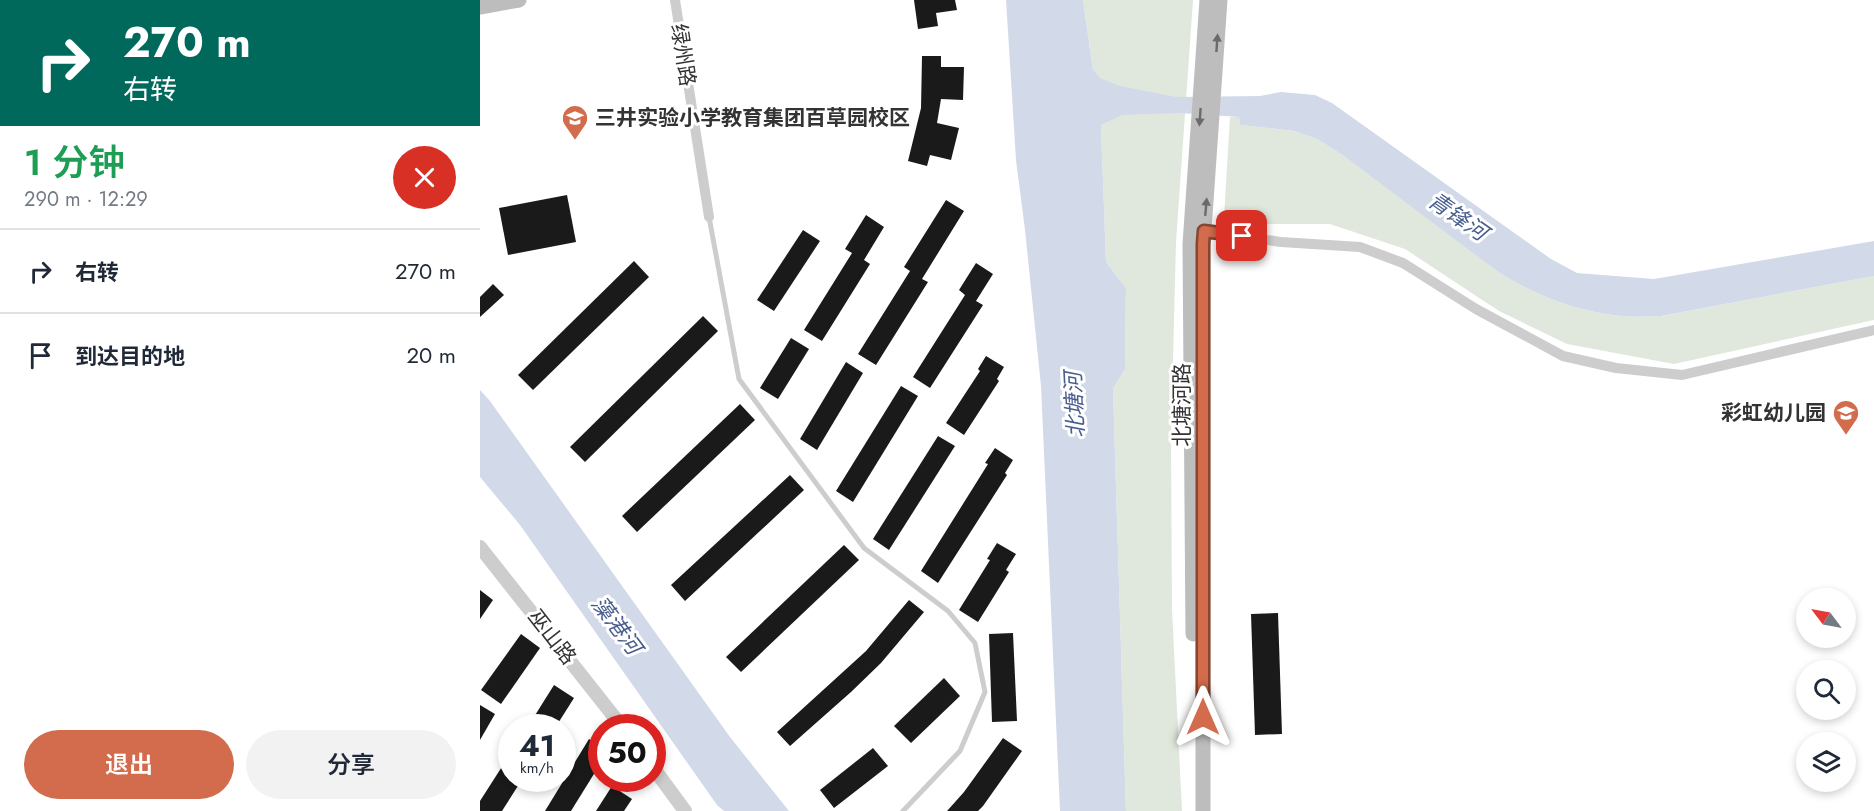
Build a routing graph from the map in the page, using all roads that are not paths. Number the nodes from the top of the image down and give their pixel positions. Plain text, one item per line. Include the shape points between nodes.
1 (519, 0) edge
2 (675, 0) edge
3 (1207, 0) edge
4 (1220, 0) edge
5 (480, 7) edge
6 (1208, 85) junction
7 (709, 218) joint
8 (1198, 230) junction
9 (1874, 330) edge
10 (480, 547) edge
11 (612, 714) edge
12 (666, 785) edge
13 (685, 811) edge
14 (903, 811) edge
15 (1194, 811) edge
16 (1203, 811) edge

1 - 5 main road
2 - 7 street, 绿州路
3 - 6 main road, 北塘河路
6 -> 4 main road, 北塘河路
6 - 8 main road, 北塘河路
7 - 14 lane via 739,379 864,548 948,611 975,643 985,692 960,751
8 - 9 street via 1281,242 1360,247 1403,262 1476,309 1563,356 1616,368 1682,375
8 - 15 main road, 北塘河路 via 1190,244
8 - 16 main road, 北塘河路 via 1203,244
10 - 11 street, 巫山路
12 - 13 street

